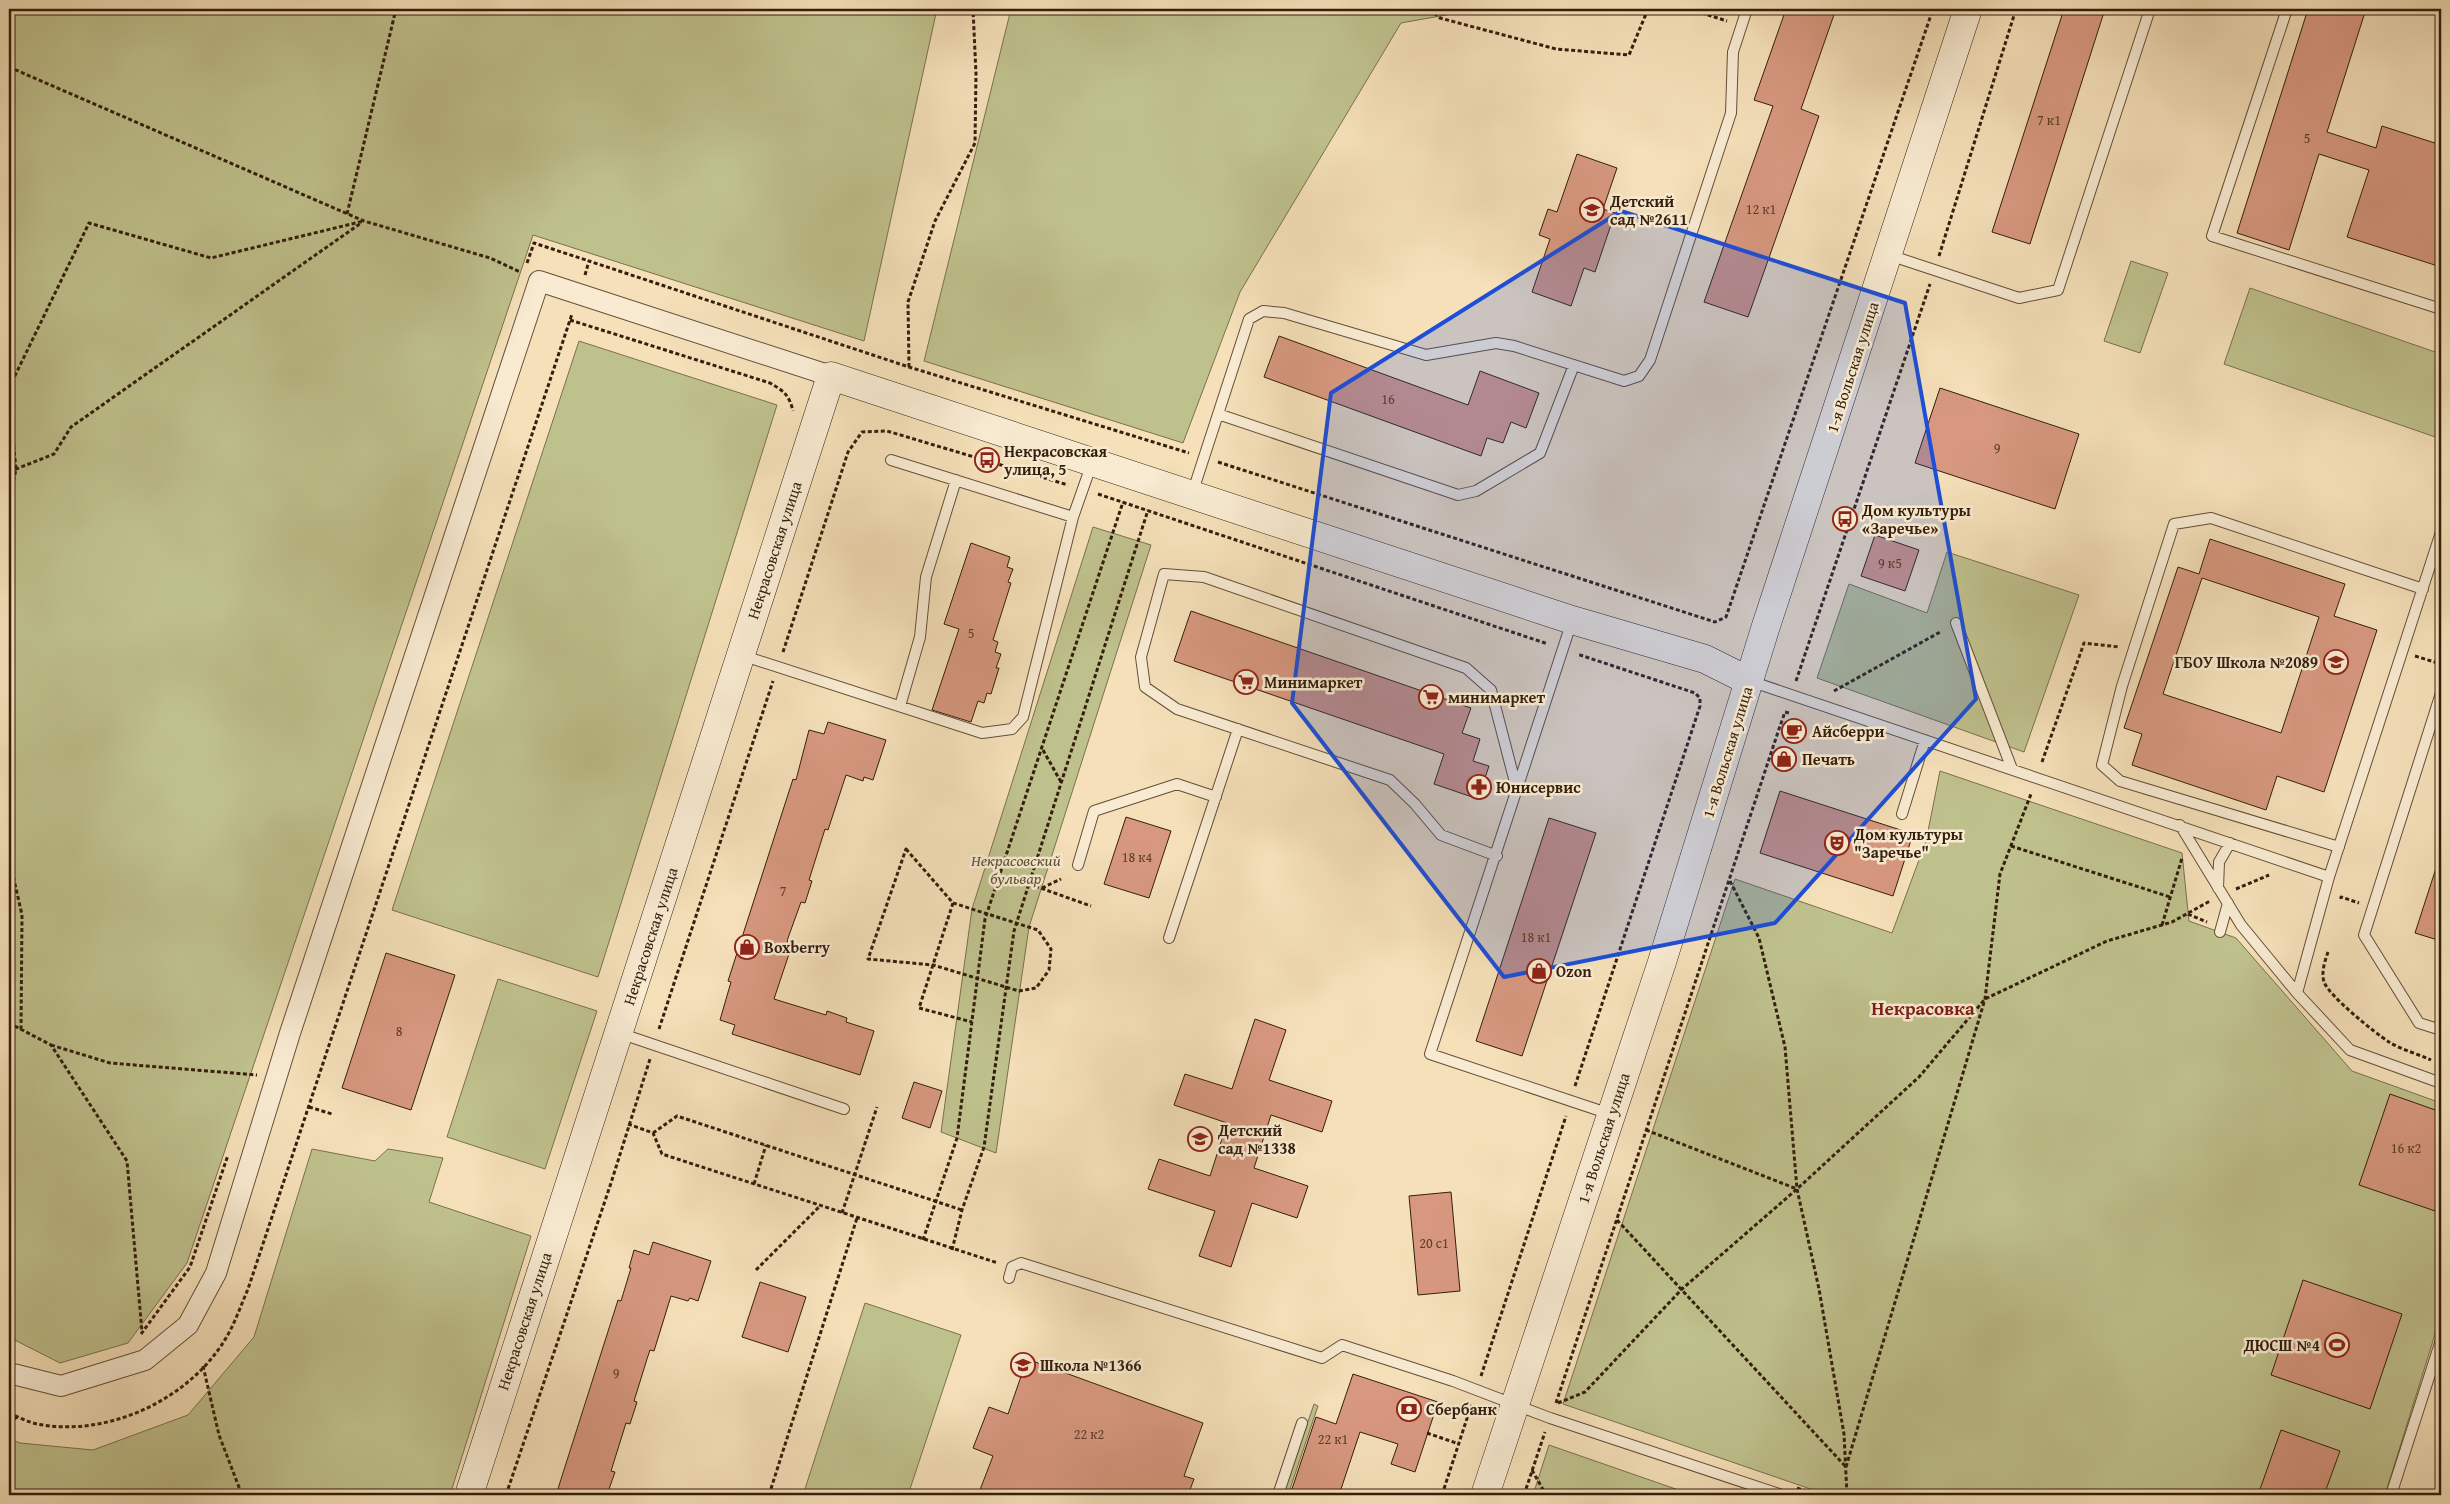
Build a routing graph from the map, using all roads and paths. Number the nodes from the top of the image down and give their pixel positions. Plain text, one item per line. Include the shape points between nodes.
1 (396, 9) edge
2 (973, 9) edge
3 (1429, 9) edge
4 (1648, 9) edge
5 (1689, 9) edge
6 (1747, 9) edge
7 (1933, 9) edge
8 (1968, 9) edge
9 (2016, 9) edge
10 (2150, 9) edge
11 (2287, 9) edge
12 (1742, 25) junction
13 (9, 68) edge
14 (347, 214) junction
15 (364, 221) junction
16 (1889, 255) junction
17 (589, 261) junction
18 (1934, 270) junction
19 (532, 277) junction
20 (579, 294) junction
21 (2441, 309) edge
22 (570, 320) junction
23 (1574, 365) junction
24 (909, 368) junction
25 (831, 376) junction
26 (9, 388) edge
27 (9, 400) edge
28 (794, 414) dead end
29 (1218, 414) junction
30 (1204, 457) junction
31 (891, 460) dead end
32 (1092, 463) junction
33 (9, 467) edge
34 (16, 469) junction
35 (956, 480) junction
36 (1082, 489) junction
37 (1191, 495) junction
38 (9, 502) edge
39 (1123, 502) junction
40 (1148, 510) junction
41 (1073, 517) junction
42 (2441, 532) edge
43 (2423, 589) junction
44 (1572, 620) junction
45 (1956, 623) joint
46 (2134, 648) junction
47 (1563, 649) junction
48 (2402, 652) junction
49 (740, 655) junction
50 (2441, 664) edge
51 (778, 667) junction
52 (1749, 681) junction
53 (1796, 682) dead end
54 (1832, 693) dead end
55 (2441, 693) edge
56 (1700, 698) dead end
57 (900, 706) junction
58 (1786, 712) dead end
59 (1238, 729) junction
60 (1925, 740) junction
61 (1042, 750) junction
62 (2012, 769) junction
63 (2039, 770) dead end
64 (1061, 782) junction
65 (1516, 790) junction
66 (2032, 794) dead end
67 (1216, 797) junction
68 (1902, 814) dead end
69 (2180, 825) junction
70 (2230, 843) junction
71 (2011, 846) junction
72 (2339, 846) junction
73 (2183, 854) dead end
74 (1497, 856) junction
75 (9, 858) edge
76 (1078, 865) dead end
77 (2271, 874) dead end
78 (2329, 877) junction
79 (1061, 879) dead end
80 (1729, 880) junction
81 (1029, 884) junction
82 (1042, 888) junction
83 (2223, 895) junction
84 (2170, 897) junction
85 (2341, 897) dead end
86 (953, 903) junction
87 (1091, 906) dead end
88 (2339, 906) dead end
89 (987, 914) junction
90 (1017, 922) junction
91 (2162, 925) junction
92 (2220, 932) dead end
93 (1169, 938) dead end
94 (2330, 944) dead end
95 (933, 965) junction
96 (978, 977) junction
97 (1007, 987) junction
98 (2297, 993) junction
99 (1985, 998) junction
100 (972, 1022) junction
101 (9, 1024) edge
102 (21, 1030) junction
103 (2441, 1030) edge
104 (618, 1033) junction
105 (51, 1044) junction
106 (654, 1045) junction
107 (2433, 1061) dead end
108 (258, 1065) dead end
109 (255, 1075) junction
110 (277, 1077) junction
111 (2441, 1083) edge
112 (252, 1084) dead end
113 (309, 1107) junction
114 (877, 1107) dead end
115 (844, 1109) dead end
116 (332, 1114) dead end
117 (1611, 1115) junction
118 (628, 1124) junction
119 (1646, 1130) junction
120 (653, 1133) junction
121 (766, 1145) junction
122 (230, 1148) dead end
123 (856, 1175) junction
124 (754, 1184) junction
125 (1797, 1189) junction
126 (935, 1201) junction
127 (820, 1206) junction
128 (962, 1210) junction
129 (842, 1213) junction
130 (857, 1218) junction
131 (1617, 1220) junction
132 (923, 1240) junction
133 (952, 1250) junction
134 (1012, 1267) junction
135 (756, 1270) dead end
136 (1009, 1278) dead end
137 (1682, 1289) junction
138 (142, 1332) junction
139 (136, 1340) dead end
140 (2441, 1340) edge
141 (145, 1360) junction
142 (203, 1366) junction
143 (9, 1373) edge
144 (1556, 1404) junction
145 (1514, 1405) junction
146 (9, 1413) edge
147 (18, 1417) junction
148 (1550, 1418) junction
149 (9, 1423) edge
150 (1302, 1423) dead end
151 (1427, 1433) dead end
152 (1459, 1444) dead end
153 (1846, 1467) junction
154 (1532, 1470) junction
155 (242, 1495) edge
156 (468, 1495) edge
157 (506, 1495) edge
158 (769, 1495) edge
159 (1278, 1495) edge
160 (1485, 1495) edge
161 (1524, 1495) edge
162 (1546, 1495) edge
163 (1782, 1495) edge
164 (1847, 1495) edge
165 (2391, 1495) edge

1 - 14 path
2 - 24 path via 975,144 935,221 908,302
3 - 4 path via 1440,18 1556,49 1629,55
5 - 12 path
6 - 12 lane
7 - 30 path via 1726,618 1715,622
8 - 16 street, 1-я Вольская улица
9 - 18 path
10 - 18 lane via 2058,290 2019,298
11 - 21 lane via 2212,236
12 - 23 lane via 1733,52 1732,113 1650,360 1639,376 1624,381
13 - 14 path
14 - 15 path
15 - 19 path via 490,258
15 - 26 path via 211,258 89,223
15 - 34 path via 71,428 54,454
16 - 18 lane
16 - 52 street, 1-я Вольская улица
17 - 19 path via 534,243
17 - 20 path
17 - 24 path
18 - 53 path
19 - 20 street
19 - 110 street
20 - 22 path
20 - 25 street
22 - 28 path via 770,383 790,397
22 - 113 path
23 - 29 lane via 1496,343 1426,355 1284,313 1263,311 1249,319
23 - 29 lane via 1540,453 1476,491 1458,495
24 - 30 path
25 - 32 street
25 - 49 street, Некрасовская улица
27 - 34 path
29 - 30 lane
30 - 37 lane
31 - 35 lane
32 - 36 lane
32 - 37 street
33 - 34 path
34 - 38 path
35 - 41 lane
35 - 57 lane via 926,578 920,637
36 - 39 path
36 - 41 lane
36 - 51 path via 887,431 862,432 848,452
37 - 44 street
39 - 40 path
39 - 61 path
40 - 47 path
40 - 64 path
41 - 57 lane via 1022,717 1012,729 982,733
42 - 43 lane
43 - 46 lane via 2211,518 2174,524
43 - 48 lane
44 - 47 lane
44 - 52 street via 1705,659
45 - 54 path
45 - 62 lane
46 - 63 path via 2084,643
46 - 72 lane via 2102,765 2120,781
47 - 56 path via 1695,693
47 - 65 lane
48 - 50 path
48 - 72 lane
49 - 51 lane
49 - 104 street, Некрасовская улица
51 - 57 lane
51 - 106 path
52 - 60 lane
52 - 117 street, 1-я Вольская улица
55 - 103 lane via 2364,935 2419,1023
58 - 80 path
59 - 65 lane via 1178,709 1145,687 1141,657 1164,574 1204,577 1466,668 1491,690
59 - 67 lane
59 - 74 lane via 1390,780 1441,835
60 - 62 lane
60 - 68 lane
61 - 64 path
61 - 89 path
62 - 69 lane
64 - 81 path
65 - 74 lane
66 - 71 path
67 - 76 lane via 1177,784 1094,810
67 - 93 lane
69 - 70 lane
69 - 83 lane
70 - 78 lane
70 - 83 lane via 2219,862
71 - 84 path
71 - 99 path via 2000,874
72 - 78 lane
73 - 84 path
74 - 117 lane via 1430,1054
75 - 102 path via 22,915
77 - 83 path
78 - 98 lane
79 - 82 path
80 - 119 path
80 - 125 path via 1759,938 1785,1047
81 - 82 path
81 - 90 path
82 - 87 path
83 - 91 path
83 - 92 lane
83 - 98 lane via 2241,925
84 - 91 path
85 - 88 path
86 - 89 path
86 - 95 path
86 - 95 path via 906,849 868,959
89 - 90 path
89 - 96 path
90 - 97 path
90 - 97 path via 1038,930 1047,943 1051,949 1049,970 1036,988 1019,991
91 - 99 path via 2106,941
94 - 107 path via 2322,972 2324,983 2332,993 2390,1042
95 - 96 path
95 - 100 path via 919,1008
96 - 97 path
96 - 100 path
97 - 128 path via 984,1147
98 - 111 lane via 2350,1050
99 - 125 path via 1919,1077
99 - 153 path
100 - 126 path via 957,1138
101 - 102 path
102 - 105 path
104 - 106 lane
104 - 156 street, Некрасовская улица
105 - 109 path via 110,1063
105 - 138 path via 127,1161
106 - 115 lane
106 - 118 path
108 - 109 path
109 - 110 path
109 - 112 path
110 - 141 street via 216,1273 188,1325
113 - 116 path
113 - 142 path via 248,1289 226,1338
114 - 123 path
117 - 145 street, 1-я Вольская улица
118 - 120 path
118 - 157 path
119 - 125 path
119 - 131 path
120 - 121 path via 678,1116
120 - 124 path via 662,1154
121 - 123 path
121 - 124 path
122 - 138 path via 190,1266
123 - 126 path
123 - 129 path
124 - 127 path
125 - 137 path
125 - 153 path via 1819,1289 1844,1434
126 - 128 path
126 - 132 path
127 - 129 path
127 - 135 path
128 - 133 path
129 - 130 path
130 - 132 path
130 - 158 path
131 - 137 path
131 - 144 path
132 - 133 path
133 - 134 path
134 - 136 lane
134 - 145 lane via 1021,1263 1322,1358 1342,1345 1453,1381
137 - 144 path via 1584,1392
137 - 153 path
138 - 139 path
138 - 141 path
140 - 165 lane
141 - 143 street via 61,1386
142 - 147 path via 188,1384 144,1411 86,1426 37,1424
142 - 155 path via 218,1435
144 - 148 path
145 - 148 lane
145 - 160 street, 1-я Вольская улица
146 - 147 path
147 - 149 path
148 - 154 path
148 - 163 lane
150 - 159 lane
151 - 152 path
153 - 164 path
154 - 161 path
154 - 162 path

